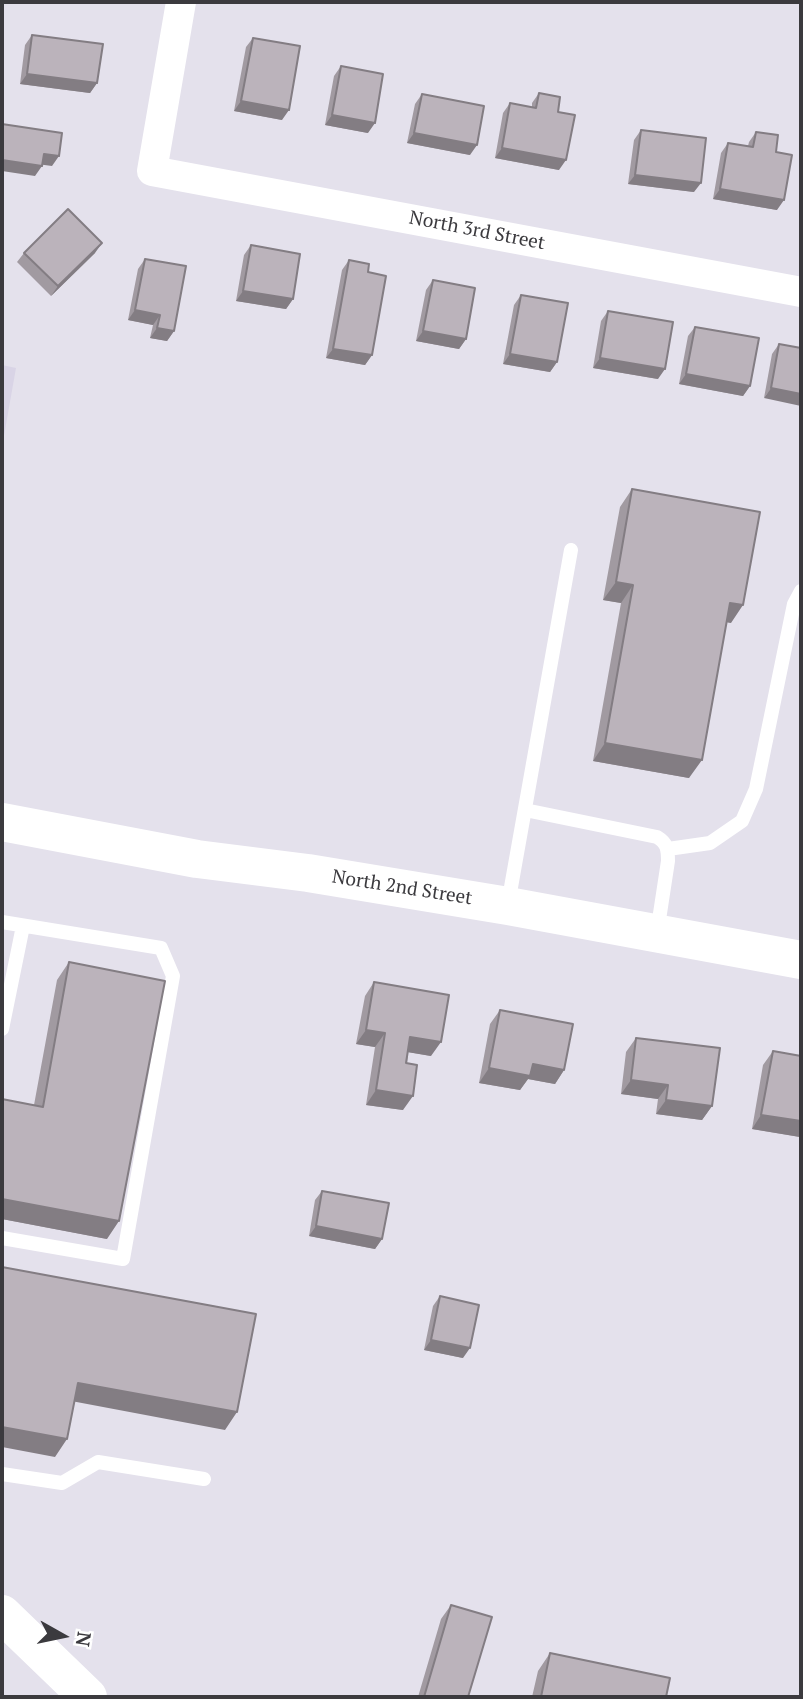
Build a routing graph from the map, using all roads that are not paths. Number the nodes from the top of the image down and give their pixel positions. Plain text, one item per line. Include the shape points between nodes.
1 (181, 2) edge
2 (801, 292) edge
3 (571, 550) dead end
4 (801, 591) edge
5 (525, 810) junction
6 (2, 822) edge
7 (668, 849) junction
8 (508, 906) junction
9 (2, 922) edge
10 (23, 926) junction
11 (657, 933) junction
12 (801, 960) edge
13 (2, 1029) edge
14 (2, 1238) edge
15 (2, 1475) edge
16 (204, 1479) dead end
17 (2, 1614) edge
18 (88, 1697) edge

1 - 2 street, North 3rd Street via 152,171
3 - 5 lane
4 - 7 lane via 794,604 756,789 742,821 710,843
5 - 7 lane via 657,837
5 - 8 lane
6 - 8 main road, North 2nd Street via 197,859
7 - 11 lane
8 - 11 main road, North 2nd Street
9 - 10 lane
10 - 13 lane
10 - 14 lane via 161,948 173,976 123,1259
11 - 12 main road, North 2nd Street
15 - 16 lane via 62,1483 98,1462
17 - 18 main road

